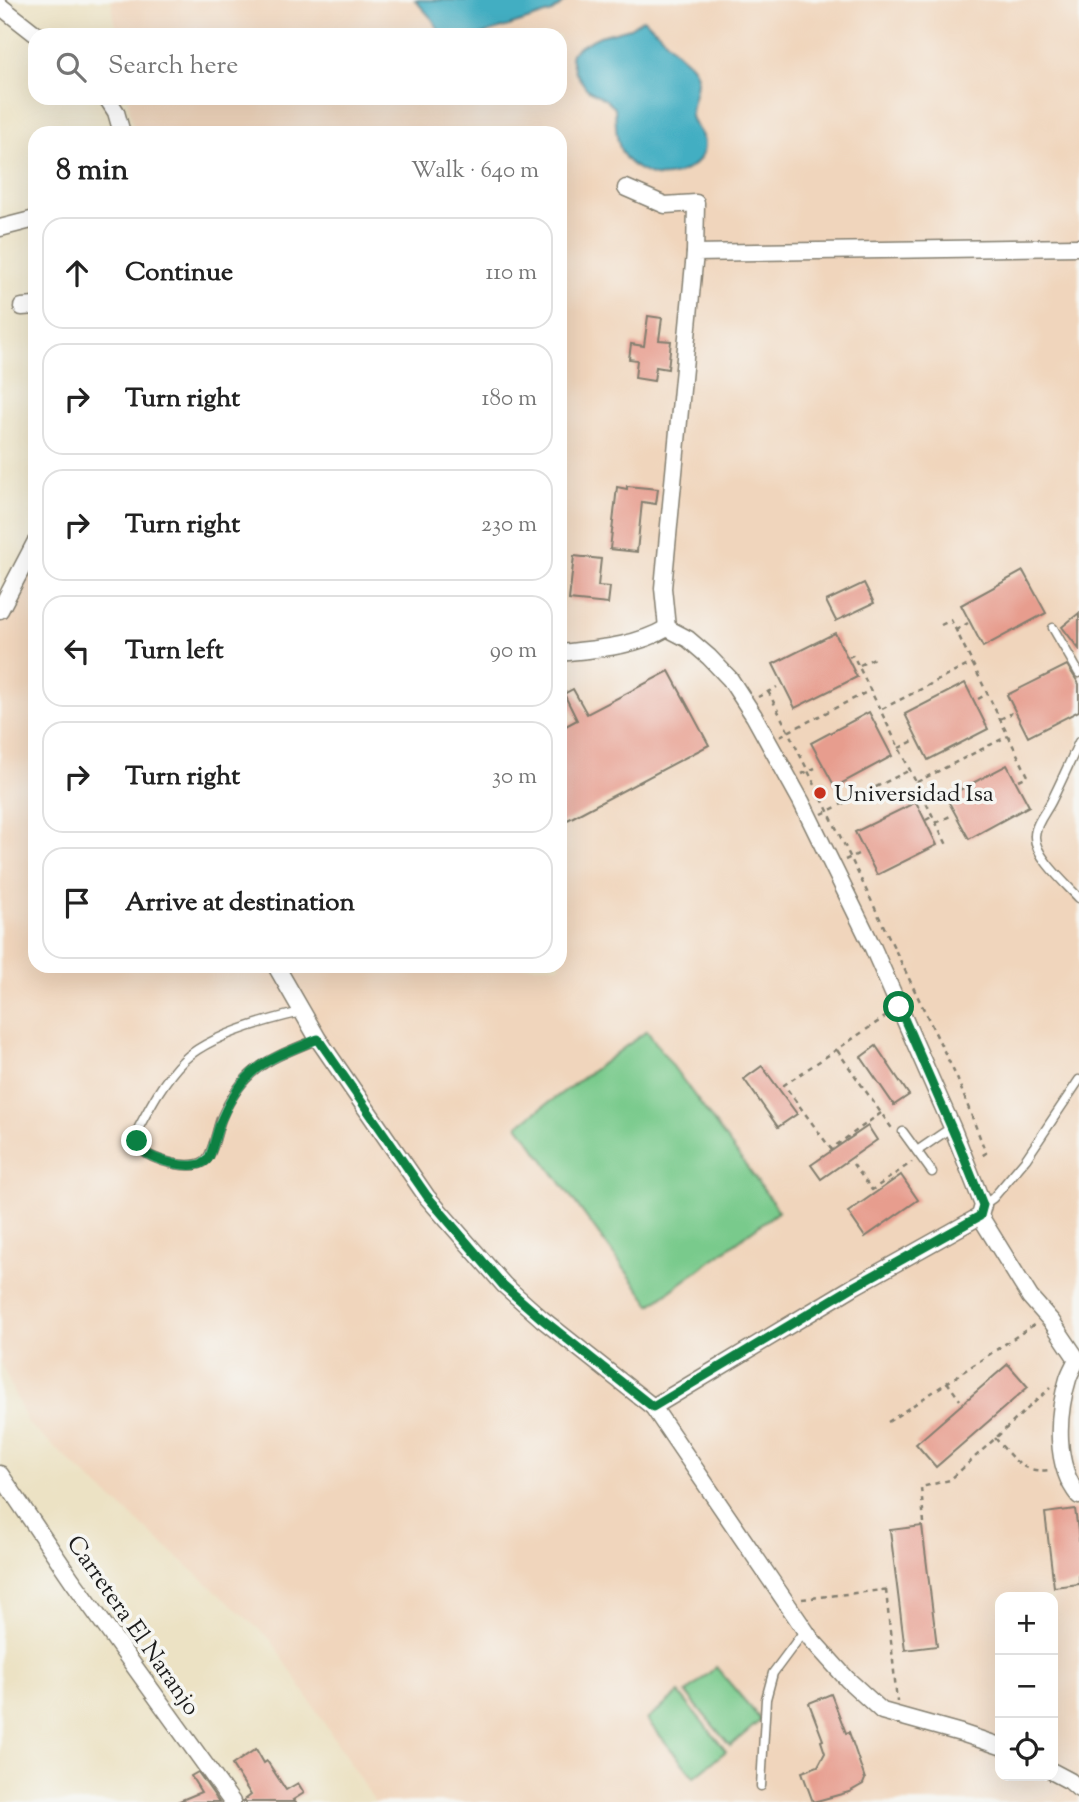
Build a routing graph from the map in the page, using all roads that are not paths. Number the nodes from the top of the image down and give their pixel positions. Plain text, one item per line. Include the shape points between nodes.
1 (1, 9) edge
2 (28, 28) edge
3 (112, 105) edge
4 (120, 126) edge
5 (626, 188) dead end
6 (28, 221) edge
7 (0, 228) edge
8 (1079, 247) edge
9 (695, 253) junction
10 (28, 556) edge
11 (0, 610) edge
12 (667, 628) junction
13 (1054, 628) dead end
14 (567, 652) edge
15 (1079, 673) edge
16 (1079, 742) edge
17 (1079, 898) edge
18 (280, 973) edge
19 (301, 1012) junction
20 (318, 1039) junction
21 (1079, 1080) edge
22 (951, 1127) junction
23 (903, 1132) road end
24 (918, 1154) junction
25 (932, 1172) dead end
26 (981, 1210) junction
27 (1078, 1359) edge
28 (653, 1407) junction
29 (0, 1474) edge
30 (1079, 1496) edge
31 (805, 1630) junction
32 (995, 1744) edge
33 (1058, 1775) edge
34 (761, 1786) dead end
35 (1079, 1789) edge
36 (232, 1802) edge

1 - 2 street
3 - 4 street
5 - 9 street via 665,205 696,203
6 - 7 street
8 - 9 street
9 - 12 street via 663,588
10 - 11 street
12 - 14 street via 637,642
12 - 22 street via 688,639 730,679 769,742 873,948
13 - 15 lane
16 - 17 lane via 1035,836 1046,861
18 - 19 street
19 - 20 street
19 - 20 lane via 224,1037 185,1059 136,1133 140,1149 164,1162 200,1164 208,1159 230,1098 241,1083 261,1064
20 - 28 street via 427,1196 503,1285
21 - 26 lane via 1026,1159
22 - 24 lane
22 - 26 street
23 - 24 lane
24 - 25 lane
26 - 27 street via 1030,1297
26 - 28 street
27 - 30 street via 1068,1378 1059,1433 1065,1469
28 - 31 street
29 - 36 street, Carretera El Naranjo
31 - 32 street via 847,1679 883,1711
31 - 34 lane via 772,1673
33 - 35 street

